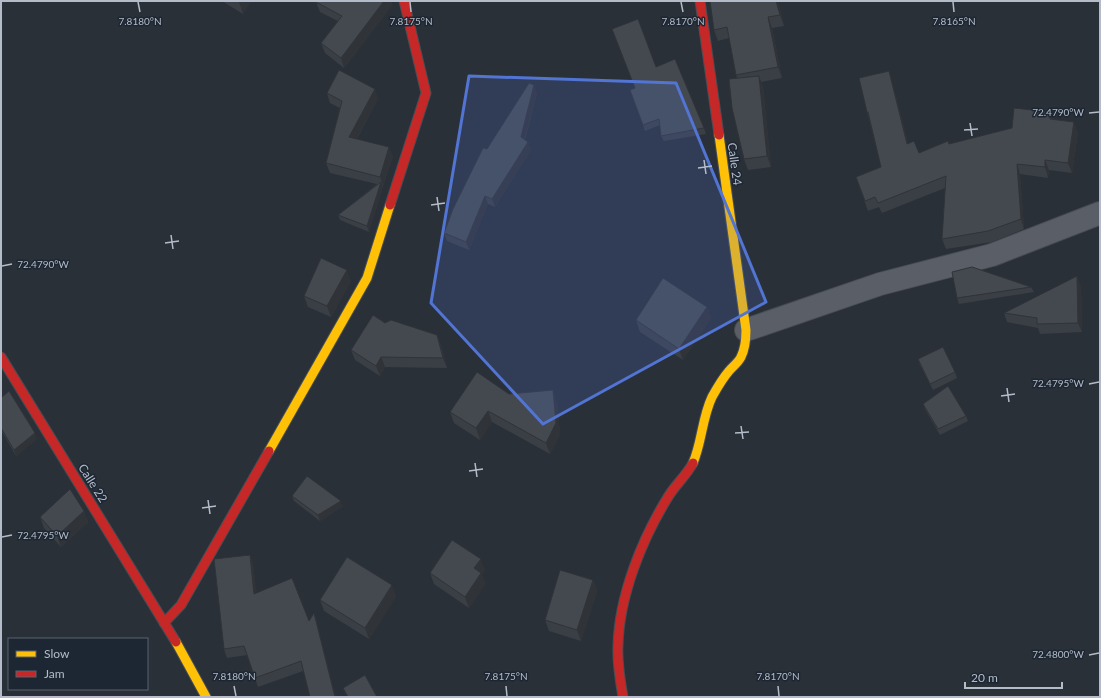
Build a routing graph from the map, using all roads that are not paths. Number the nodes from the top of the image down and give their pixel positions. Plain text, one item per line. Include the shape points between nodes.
1 (404, 1) edge
2 (700, 1) edge
3 (1100, 213) edge
4 (746, 330) junction
5 (1, 357) edge
6 (164, 623) junction
7 (206, 697) edge
8 (623, 697) edge

1 - 6 street via 426,93 367,278 181,605
2 - 4 street, Calle 24
3 - 4 street via 992,255 880,284
4 - 8 street, Calle 24 via 742,356 720,384 712,399 690,470 668,497 635,563 618,633 619,681
5 - 6 street, Calle 22
6 - 7 street, Calle 22

